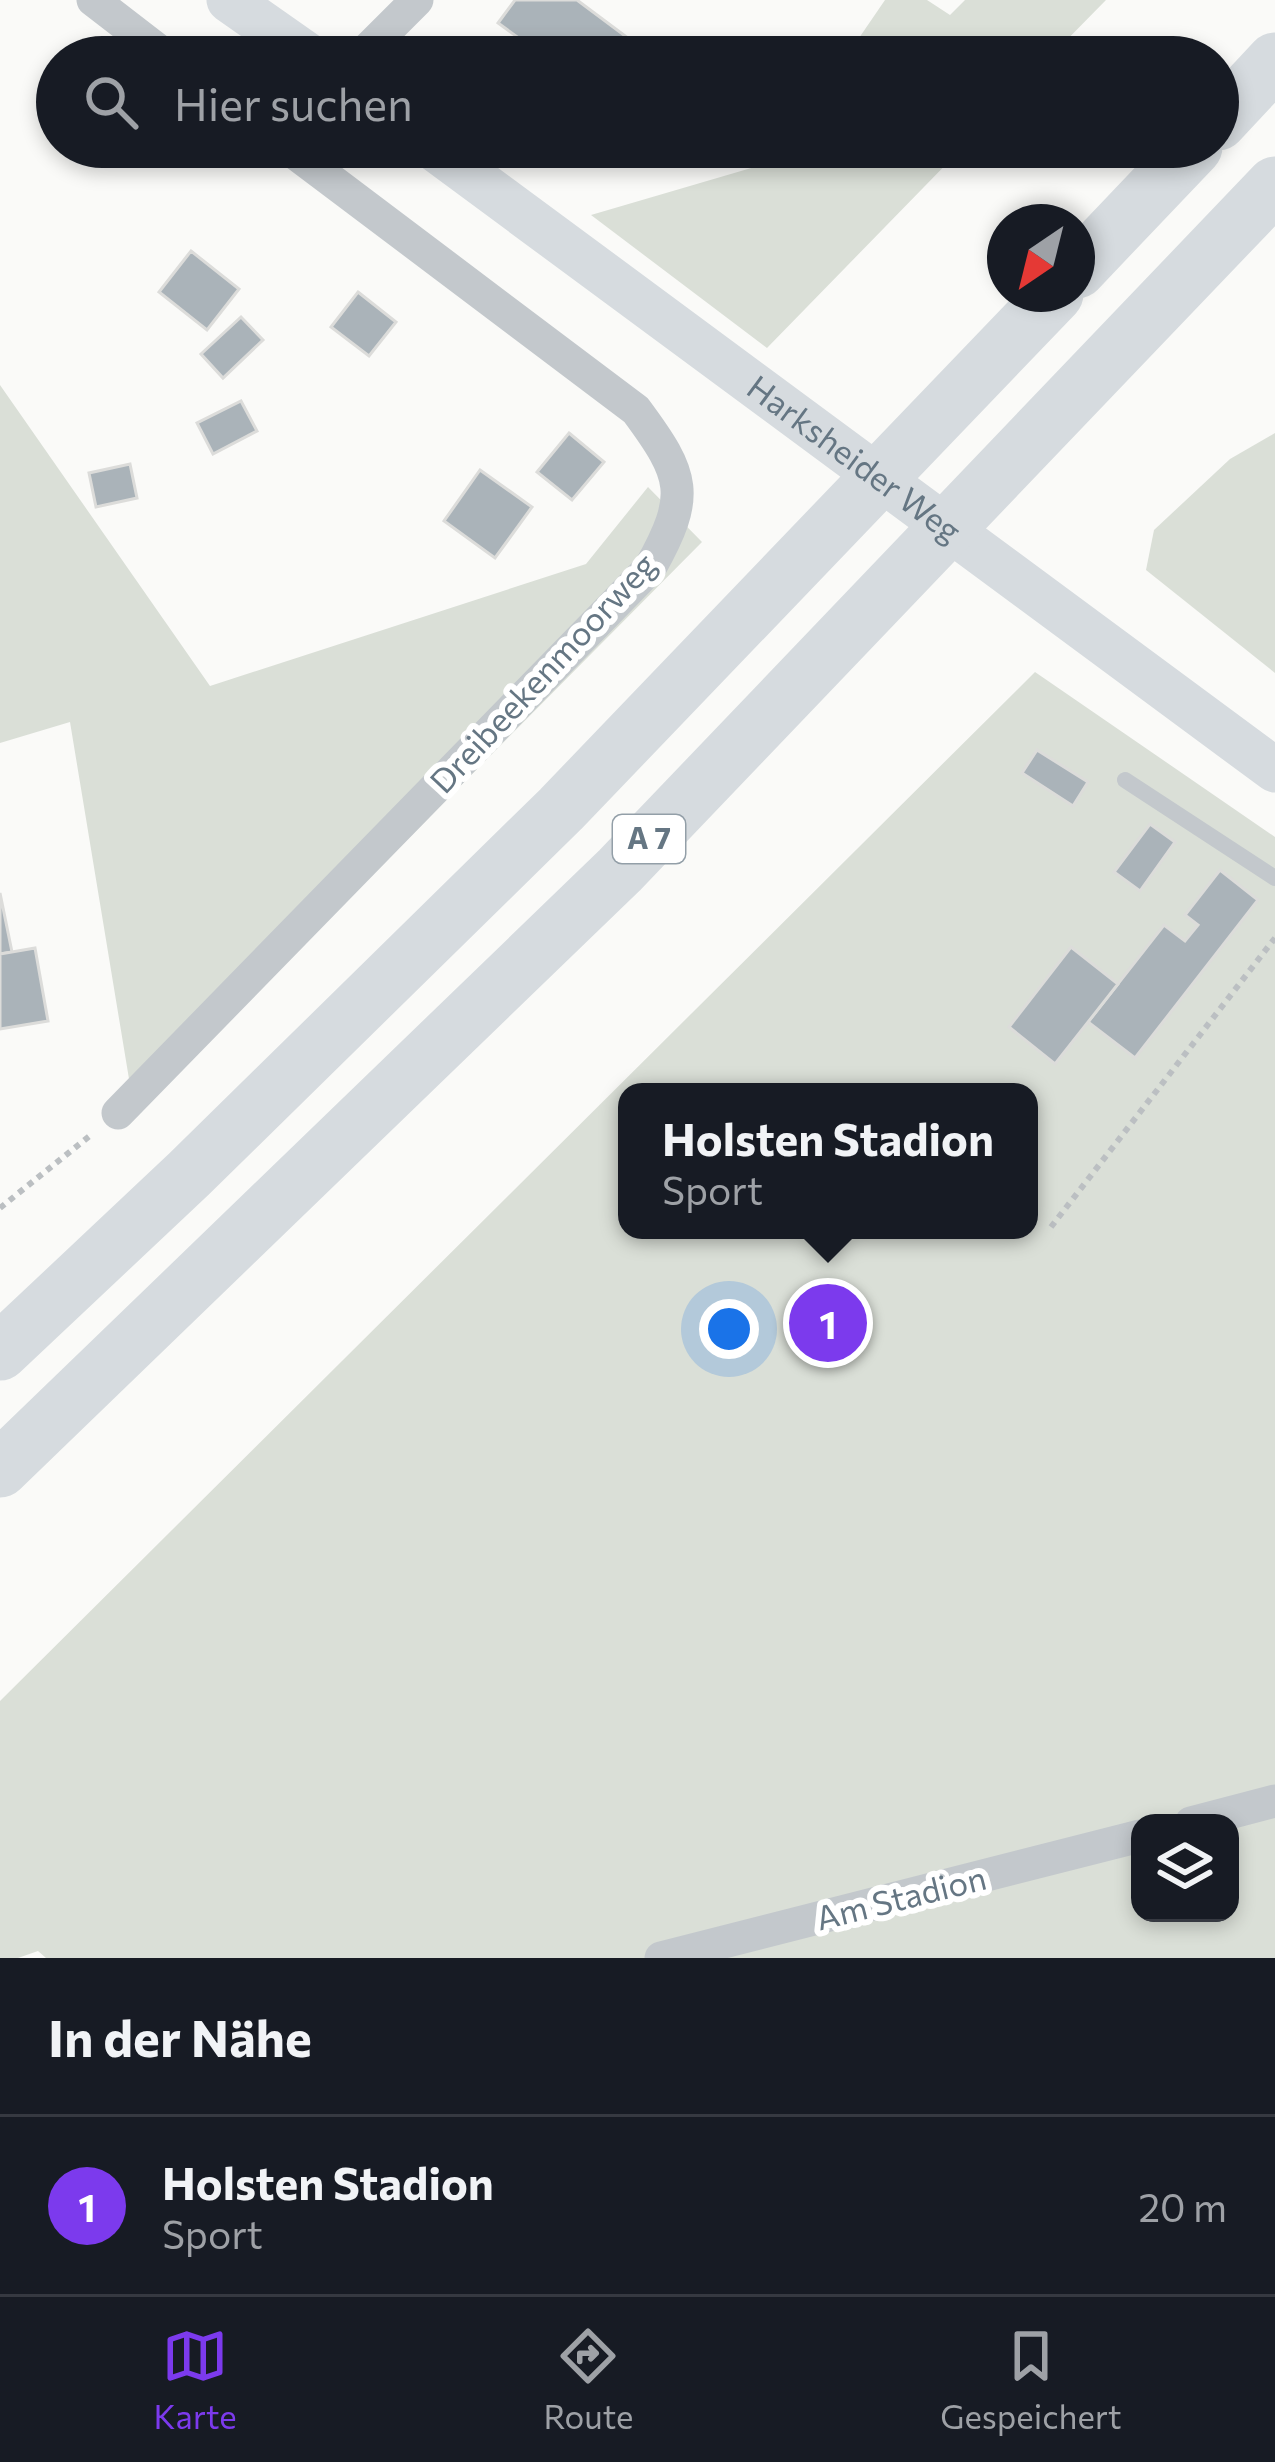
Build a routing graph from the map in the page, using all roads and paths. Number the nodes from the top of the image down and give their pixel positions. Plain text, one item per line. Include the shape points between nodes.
1 (93, 0) edge
2 (229, 0) edge
3 (417, 0) edge
4 (140, 36) edge
5 (280, 36) edge
6 (381, 36) edge
7 (1275, 61) edge
8 (1239, 100) edge
9 (315, 168) edge
10 (460, 168) edge
11 (1174, 168) edge
12 (1275, 185) edge
13 (1095, 252) edge
14 (1037, 312) edge
15 (1275, 770) edge
16 (1125, 780) dead end
17 (1275, 878) edge
18 (1275, 938) edge
19 (118, 1113) joint
20 (0, 1208) edge
21 (1051, 1227) dead end
22 (0, 1352) edge
23 (0, 1469) edge
24 (1275, 1801) edge
25 (1225, 1814) edge
26 (1131, 1838) edge
27 (661, 1958) edge

1 - 4 street
2 - 5 main road
3 - 6 street
7 - 8 highway
9 - 19 street, Dreibeekenmoorweg via 636,410 665,449 680,491 673,528 650,568
10 - 15 main road, Harksheider Weg
11 - 13 highway
12 - 23 highway, A 7 via 620,870
14 - 22 highway, A 7 via 561,809
16 - 17 lane
18 - 21 path
19 - 20 path
24 - 25 street
26 - 27 street, Am Stadion

